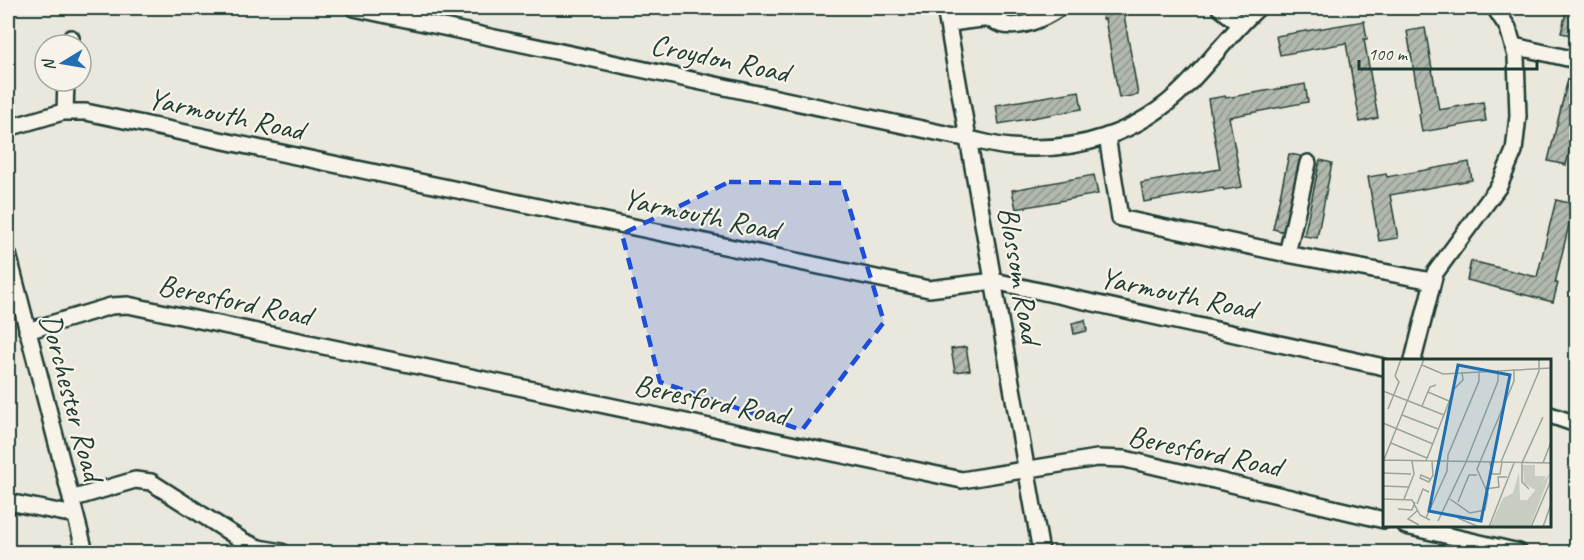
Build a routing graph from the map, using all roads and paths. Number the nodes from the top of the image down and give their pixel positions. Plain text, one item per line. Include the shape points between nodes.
1 (354, 8) edge
2 (945, 8) edge
3 (1006, 8) edge
4 (1059, 8) edge
5 (1220, 8) edge
6 (1258, 8) edge
7 (1495, 8) edge
8 (982, 15) edge
9 (948, 24) junction
10 (1241, 25) junction
11 (1514, 46) junction
12 (1576, 60) edge
13 (66, 93) edge
14 (65, 112) junction
15 (8, 128) edge
16 (1107, 136) junction
17 (969, 139) junction
18 (1308, 163) dead end
19 (8, 254) edge
20 (1287, 254) junction
21 (994, 281) junction
22 (1432, 281) junction
23 (27, 331) junction
24 (1413, 359) edge
25 (1383, 367) edge
26 (1551, 415) edge
27 (1576, 424) edge
28 (1027, 470) junction
29 (71, 500) junction
30 (8, 502) edge
31 (75, 516) junction
32 (1383, 520) edge
33 (1414, 527) edge
34 (85, 552) edge
35 (282, 552) edge
36 (1041, 552) edge
37 (1519, 552) edge

1 - 17 street, Croydon Road
2 - 9 street, Blossom Road
3 - 8 street
4 - 8 street via 1014,26
5 - 10 street
6 - 10 street, Croydon Road
7 - 11 street
8 - 9 street
9 - 17 street, Blossom Road
10 - 16 street, Croydon Road via 1177,95 1144,121
11 - 12 street
11 - 22 street via 1518,80 1514,151 1493,195 1442,261
13 - 14 street
14 - 15 street, Yarmouth Road
14 - 21 street, Yarmouth Road via 86,112 930,289
16 - 17 street, Croydon Road via 1043,148 1008,147
16 - 20 street via 1120,218
17 - 21 street, Blossom Road
18 - 20 street
19 - 23 street, Dorchester Road
20 - 22 street
21 - 25 street, Yarmouth Road
21 - 28 street, Blossom Road
22 - 24 street
23 - 28 street, Beresford Road via 111,306 128,305 962,480
23 - 29 street, Dorchester Road
26 - 27 street
28 - 32 street, Beresford Road via 1097,458 1125,459
28 - 36 street, Blossom Road
29 - 31 street, Dorchester Road
29 - 35 street via 143,480 243,541
30 - 31 street
31 - 34 street, Dorchester Road
33 - 37 street

